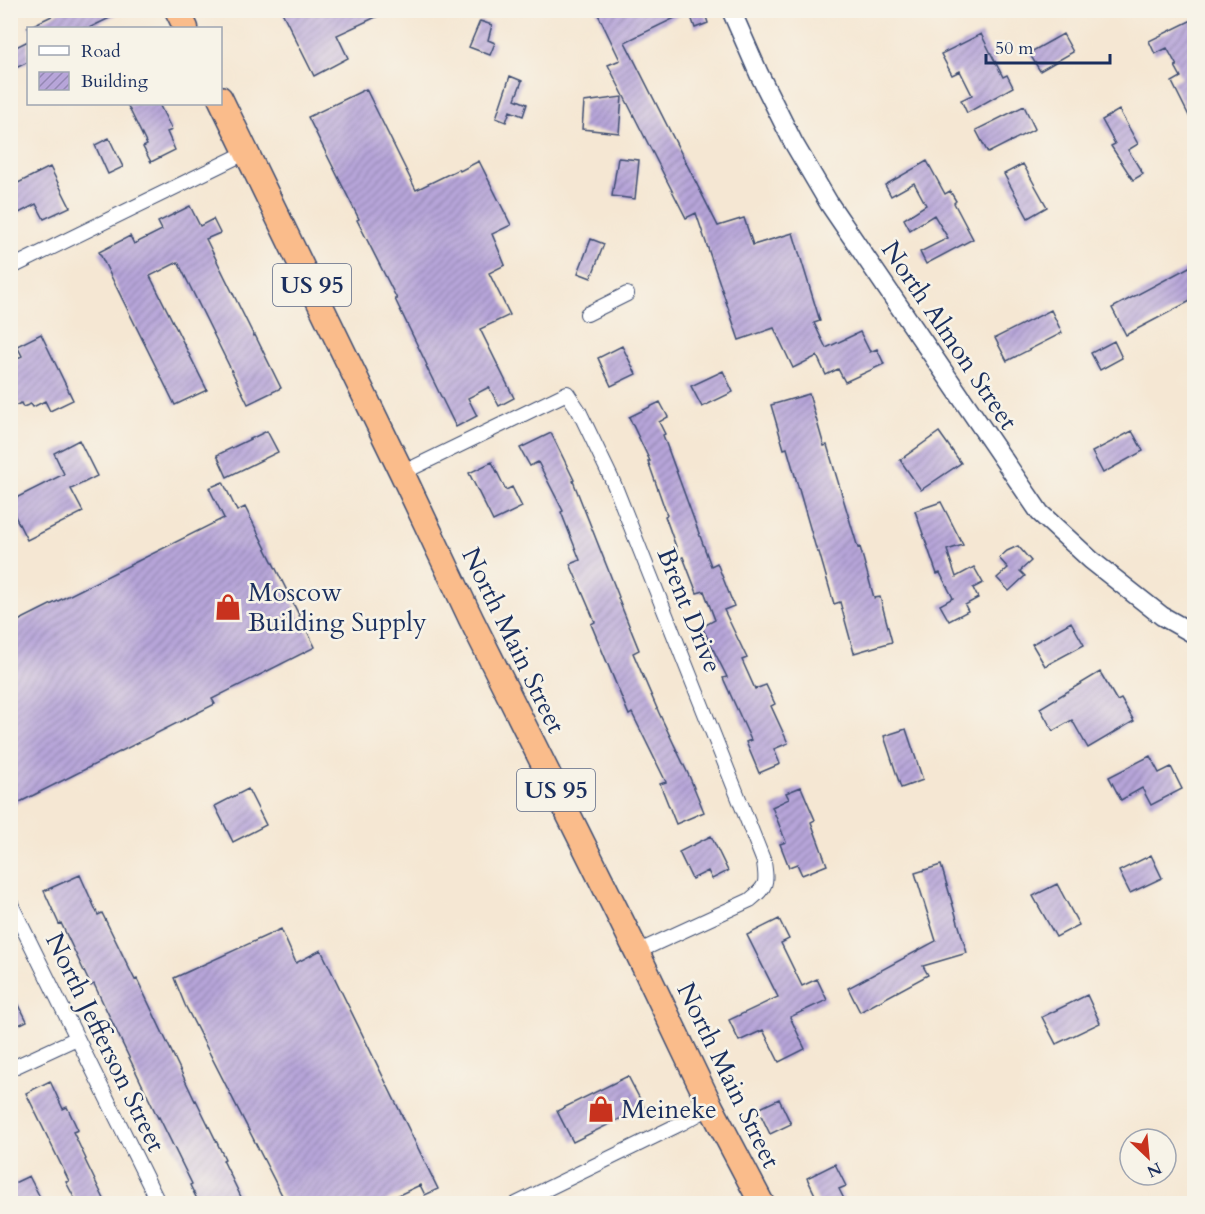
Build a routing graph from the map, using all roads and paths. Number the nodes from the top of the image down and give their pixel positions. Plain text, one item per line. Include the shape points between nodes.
1 (177, 10) edge
2 (731, 10) edge
3 (186, 27) edge
4 (222, 102) edge
5 (247, 152) junction
6 (10, 268) edge
7 (627, 294) dead end
8 (587, 314) dead end
9 (402, 473) junction
10 (1194, 634) edge
11 (10, 902) edge
12 (637, 952) junction
13 (77, 1038) junction
14 (10, 1069) edge
15 (711, 1107) junction
16 (159, 1203) edge
17 (516, 1203) edge
18 (762, 1203) edge

1 - 3 highway
2 - 10 street, North Almon Street via 793,142 830,206 1040,513 1091,560 1162,616
4 - 5 highway, North Main Street / US 95
5 - 6 street
5 - 9 highway, North Main Street / US 95
7 - 8 street
9 - 12 highway, North Main Street / US 95
9 - 12 street, Brent Drive via 567,393 579,411 644,558 764,862 766,878 762,890 750,900
11 - 13 street, North Jefferson Street
12 - 15 highway, North Main Street / US 95
13 - 14 street
13 - 16 street, North Jefferson Street
15 - 17 street
15 - 18 highway, North Main Street / US 95

